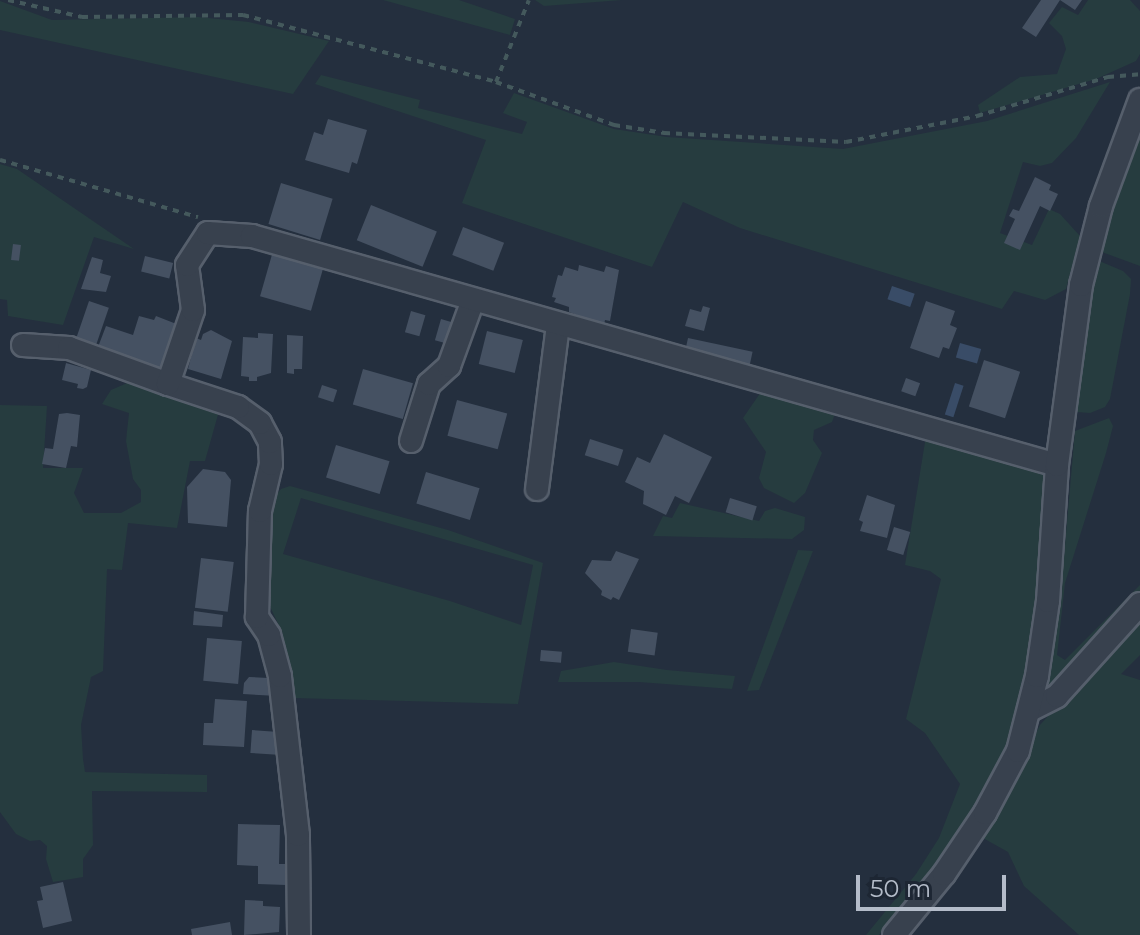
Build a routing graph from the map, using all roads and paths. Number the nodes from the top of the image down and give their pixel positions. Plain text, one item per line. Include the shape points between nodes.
1 (8, 0) edge
2 (529, 0) edge
3 (1140, 74) edge
4 (496, 82) junction
5 (1140, 100) edge
6 (0, 160) edge
7 (203, 219) dead end
8 (473, 300) junction
9 (558, 324) junction
10 (23, 345) dead end
11 (168, 384) junction
12 (411, 441) dead end
13 (1057, 465) junction
14 (537, 489) dead end
15 (1140, 604) edge
16 (1030, 710) junction
17 (299, 935) edge
18 (894, 935) edge

1 - 4 path via 82,17 243,15
2 - 4 path
3 - 4 path via 1108,77 977,116 846,142 641,131
5 - 13 street via 1101,206 1081,285
6 - 7 path
8 - 9 street
8 - 11 street via 252,236 208,233 187,265 193,310
8 - 12 street via 449,366 429,384
9 - 13 street
9 - 14 street
10 - 11 street via 69,348
11 - 17 street via 238,407 260,423 270,442 271,464 260,511 257,617 269,635 280,676 298,835
13 - 16 street via 1048,601
15 - 16 street via 1057,696
16 - 18 street via 1018,751 985,813

